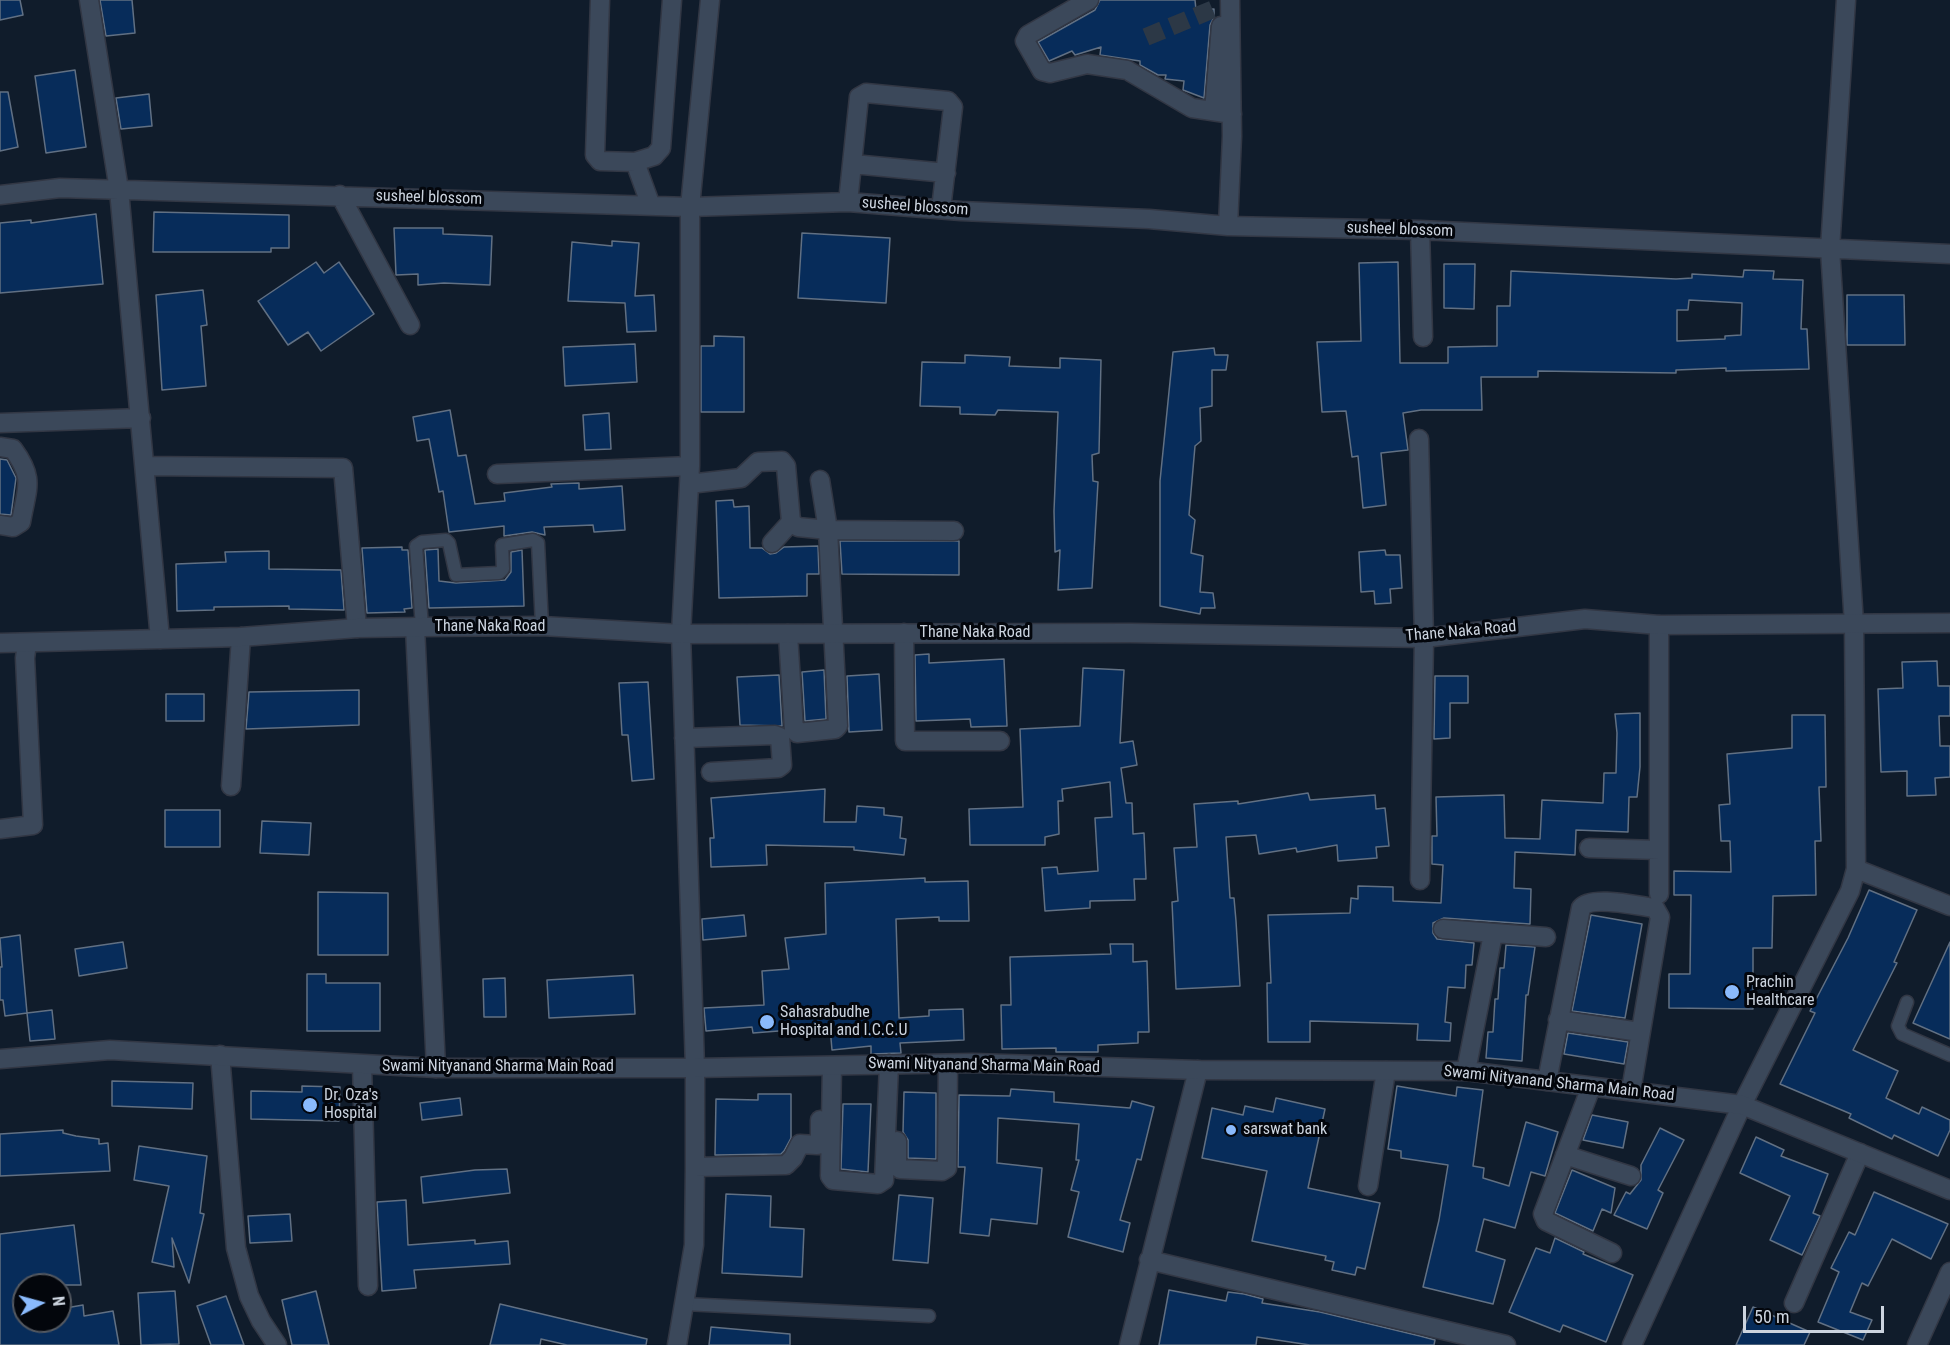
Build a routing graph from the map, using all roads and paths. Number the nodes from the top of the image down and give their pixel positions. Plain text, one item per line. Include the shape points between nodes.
1 (89, 0) edge
2 (600, 0) edge
3 (672, 0) edge
4 (710, 0) edge
5 (1089, 0) edge
6 (1846, 0) edge
7 (1220, 4) edge
8 (1223, 113) junction
9 (635, 162) junction
10 (853, 164) junction
11 (946, 173) junction
12 (119, 190) junction
13 (0, 195) edge
14 (340, 195) junction
15 (848, 202) junction
16 (651, 206) junction
17 (690, 207) junction
18 (941, 209) junction
19 (1228, 226) junction
20 (1420, 230) junction
21 (1830, 249) junction
22 (1950, 254) edge
23 (410, 325) dead end
24 (1423, 337) dead end
25 (141, 418) junction
26 (0, 423) edge
27 (1419, 439) dead end
28 (0, 447) edge
29 (145, 466) junction
30 (497, 474) dead end
31 (689, 475) junction
32 (820, 480) dead end
33 (791, 522) junction
34 (0, 525) edge
35 (828, 530) junction
36 (954, 531) dead end
37 (772, 543) dead end
38 (1950, 623) edge
39 (1854, 624) junction
40 (1659, 625) junction
41 (542, 626) junction
42 (419, 627) junction
43 (357, 628) junction
44 (833, 633) junction
45 (904, 633) junction
46 (681, 634) junction
47 (788, 634) junction
48 (241, 637) junction
49 (1425, 638) junction
50 (160, 639) junction
51 (0, 643) edge
52 (27, 643) junction
53 (684, 738) junction
54 (1000, 741) dead end
55 (711, 772) dead end
56 (231, 786) dead end
57 (0, 829) edge
58 (1589, 848) dead end
59 (1659, 850) junction
60 (1856, 869) junction
61 (1420, 880) dead end
62 (1659, 894) dead end
63 (1950, 906) edge
64 (1443, 929) dead end
65 (1493, 934) junction
66 (1546, 937) dead end
67 (1907, 1002) dead end
68 (1558, 1020) junction
69 (1640, 1032) junction
70 (220, 1055) junction
71 (1950, 1055) edge
72 (0, 1059) edge
73 (894, 1064) junction
74 (948, 1064) junction
75 (362, 1065) junction
76 (826, 1066) junction
77 (436, 1068) junction
78 (695, 1068) junction
79 (1198, 1071) junction
80 (1386, 1071) junction
81 (1466, 1071) junction
82 (1547, 1081) junction
83 (1591, 1087) junction
84 (1631, 1091) junction
85 (1742, 1104) junction
86 (1860, 1153) junction
87 (1565, 1155) junction
88 (695, 1167) junction
89 (1631, 1176) dead end
90 (1368, 1186) dead end
91 (1950, 1190) edge
92 (1612, 1253) dead end
93 (1149, 1260) junction
94 (1950, 1272) edge
95 (368, 1286) dead end
96 (684, 1304) junction
97 (1794, 1304) dead end
98 (929, 1316) dead end
99 (277, 1345) edge
100 (677, 1345) edge
101 (1129, 1345) edge
102 (1506, 1345) edge
103 (1632, 1345) edge
104 (1917, 1345) edge

1 - 12 street
2 - 9 street via 595,155 600,160
3 - 9 street via 661,148 654,156
4 - 17 street
5 - 8 street via 1024,41 1042,71 1050,73 1087,64 1127,70 1192,108
6 - 21 street
7 - 8 street
8 - 19 street
9 - 16 street
10 - 11 street
10 - 11 street via 859,97 866,93 948,101 953,107
10 - 15 street
11 - 18 street
12 - 13 street, susheel blossom via 60,189
12 - 14 street, susheel blossom
12 - 25 street
14 - 16 street, susheel blossom
14 - 23 street
15 - 17 street, susheel blossom
15 - 18 street, susheel blossom
16 - 17 street, susheel blossom
17 - 31 street
18 - 19 street, susheel blossom
19 - 20 street, susheel blossom
20 - 21 street, susheel blossom
20 - 24 street
21 - 22 street, susheel blossom
21 - 39 street
25 - 26 street
25 - 29 street
27 - 49 street
28 - 34 street via 13,449 27,467 29,478 21,522 13,527
29 - 43 street via 343,468
29 - 50 street
30 - 31 street
31 - 33 street via 741,478 758,462 782,461 786,466
31 - 46 street
32 - 35 street
33 - 35 street via 798,527
33 - 37 street
35 - 36 street
35 - 44 street
38 - 39 street, Thane Naka Road
39 - 40 street, Thane Naka Road
39 - 60 street
40 - 49 street, Thane Naka Road via 1585,619
40 - 59 street
41 - 42 street, Thane Naka Road
41 - 42 lane via 538,543 533,540 502,545 500,573 456,574 446,540 416,546
41 - 46 street, Thane Naka Road
42 - 43 street, Thane Naka Road
42 - 77 street
43 - 48 street, Thane Naka Road
44 - 45 street, Thane Naka Road
44 - 47 street, Thane Naka Road
44 - 47 street via 838,726 797,733
45 - 49 street, Thane Naka Road
45 - 54 street via 905,741
46 - 47 street, Thane Naka Road
46 - 53 street
48 - 50 street, Thane Naka Road
48 - 56 street
49 - 61 street
50 - 52 street, Thane Naka Road
51 - 52 street, Thane Naka Road
52 - 57 street via 33,825
53 - 55 street via 780,737 782,765 778,768
53 - 78 street
58 - 59 street
59 - 62 street
60 - 63 street
60 - 85 street via 1850,891
64 - 65 street
65 - 66 street
65 - 81 street
67 - 71 lane via 1898,1026 1902,1034
68 - 69 street
68 - 69 street via 1581,908 1590,901 1654,908 1659,911 1660,922
68 - 82 street
69 - 84 street
70 - 72 street, Swami Nityanand Sharma Main Road via 110,1050
70 - 75 street, Swami Nityanand Sharma Main Road
70 - 99 street via 236,1248 249,1296
73 - 74 street, Swami Nityanand Sharma Main Road
73 - 74 street via 897,1166 942,1171 947,1168
73 - 76 street, Swami Nityanand Sharma Main Road
73 - 76 street via 884,1180 878,1184 833,1180 830,1176
74 - 79 street, Swami Nityanand Sharma Main Road
75 - 77 street, Swami Nityanand Sharma Main Road
75 - 95 street
76 - 78 street, Swami Nityanand Sharma Main Road
76 - 88 street via 817,1145 800,1144 786,1165
77 - 78 street, Swami Nityanand Sharma Main Road
78 - 88 street
79 - 80 street, Swami Nityanand Sharma Main Road
79 - 93 street
80 - 81 street, Swami Nityanand Sharma Main Road
80 - 90 street
81 - 82 street, Swami Nityanand Sharma Main Road
82 - 83 street, Swami Nityanand Sharma Main Road
83 - 84 street, Swami Nityanand Sharma Main Road
83 - 87 street
84 - 85 street, Swami Nityanand Sharma Main Road
85 - 86 street, Swami Nityanand Sharma Main Road
85 - 103 street
86 - 91 street, Swami Nityanand Sharma Main Road
86 - 97 street
87 - 89 street
87 - 92 street via 1543,1214 1546,1221
88 - 96 street via 694,1245
93 - 101 street
93 - 102 street
94 - 104 street
96 - 98 lane
96 - 100 street

